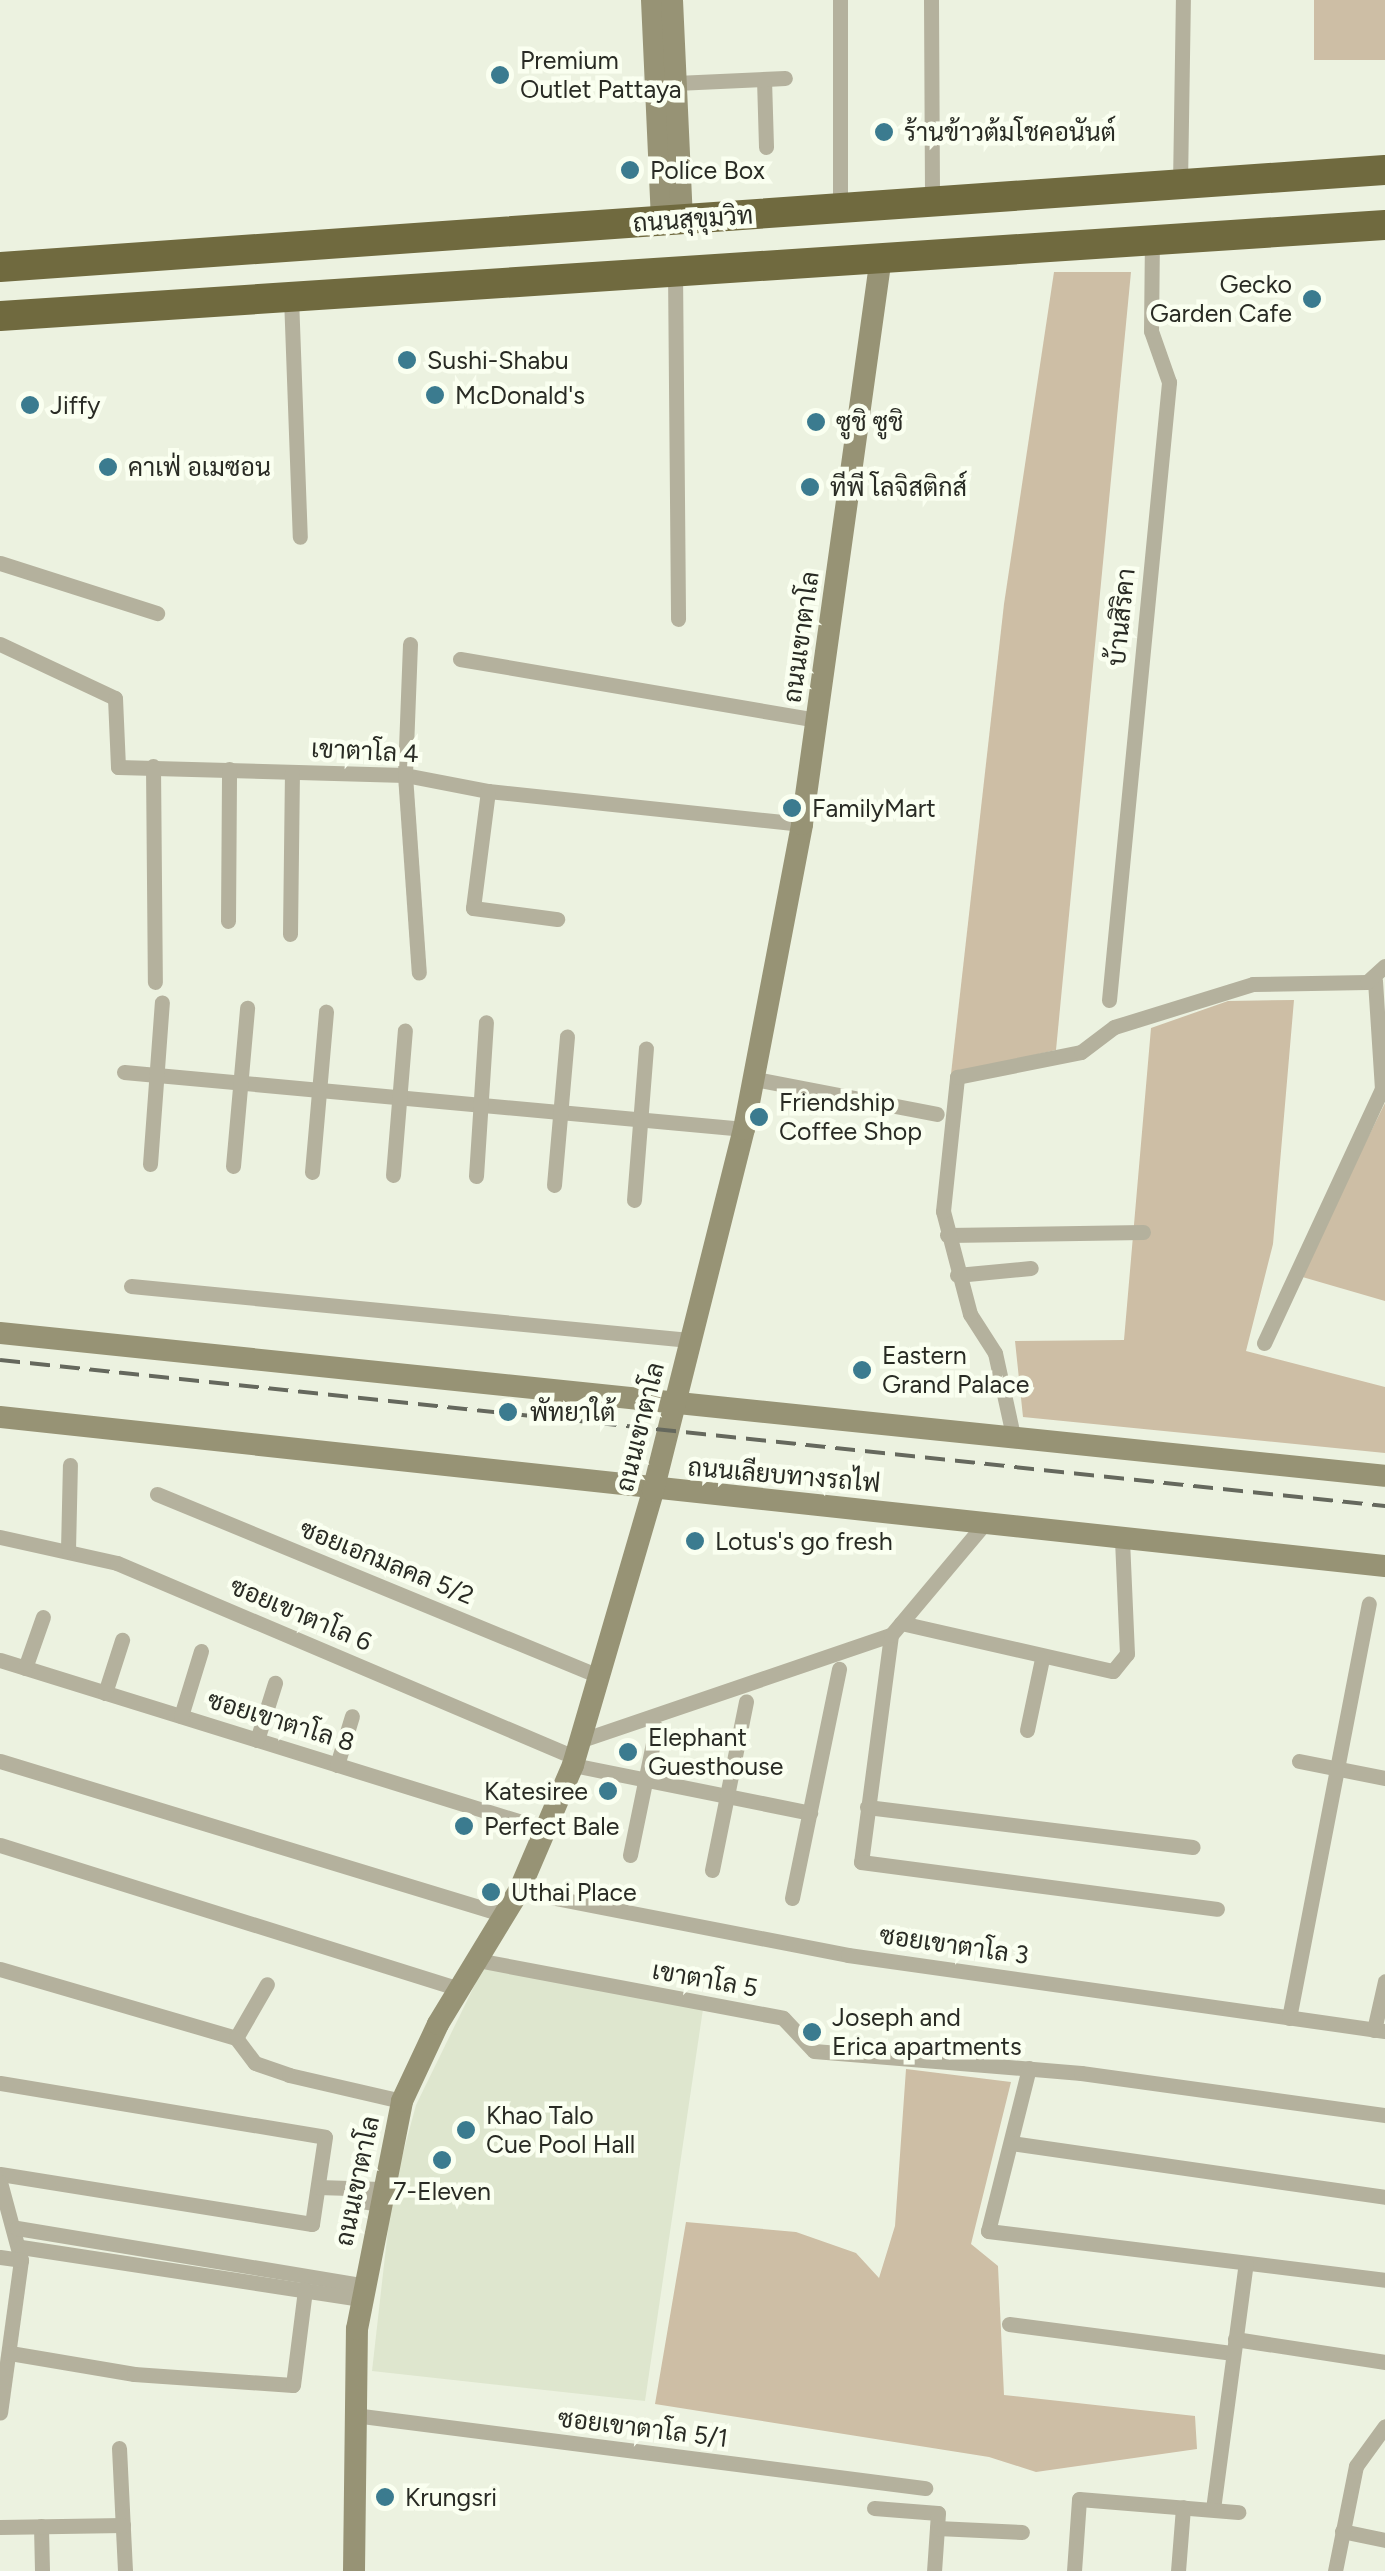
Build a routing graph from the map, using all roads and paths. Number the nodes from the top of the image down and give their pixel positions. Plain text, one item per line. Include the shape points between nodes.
1 (652, 0) edge
2 (672, 0) edge
3 (840, 0) edge
4 (931, 0) edge
5 (1182, 0) edge
6 (785, 78) dead end
7 (764, 79) junction
8 (676, 84) junction
9 (766, 147) dead end
10 (1385, 170) edge
11 (1180, 184) junction
12 (932, 202) junction
13 (880, 206) junction
14 (840, 209) junction
15 (672, 221) junction
16 (1385, 225) edge
17 (1152, 240) junction
18 (881, 257) junction
19 (0, 267) edge
20 (675, 270) junction
21 (291, 297) junction
22 (0, 316) edge
23 (300, 537) dead end
24 (0, 563) edge
25 (157, 613) dead end
26 (678, 618) dead end
27 (0, 644) edge
28 (410, 644) dead end
29 (460, 659) dead end
30 (818, 720) junction
31 (153, 766) junction
32 (230, 769) junction
33 (292, 772) junction
34 (406, 775) junction
35 (488, 791) junction
36 (802, 824) junction
37 (557, 919) dead end
38 (228, 921) dead end
39 (290, 934) dead end
40 (1385, 966) edge
41 (419, 973) dead end
42 (1375, 980) junction
43 (154, 982) dead end
44 (1109, 1000) dead end
45 (162, 1002) dead end
46 (247, 1008) dead end
47 (326, 1012) dead end
48 (486, 1022) dead end
49 (406, 1030) dead end
50 (567, 1037) dead end
51 (646, 1048) dead end
52 (124, 1072) dead end
53 (157, 1076) junction
54 (754, 1079) junction
55 (240, 1083) junction
56 (318, 1090) junction
57 (400, 1098) junction
58 (481, 1105) junction
59 (560, 1113) junction
60 (936, 1114) dead end
61 (642, 1120) junction
62 (744, 1130) junction
63 (150, 1164) dead end
64 (233, 1166) dead end
65 (312, 1172) dead end
66 (392, 1175) dead end
67 (476, 1176) dead end
68 (554, 1185) dead end
69 (634, 1200) dead end
70 (1143, 1232) dead end
71 (947, 1235) junction
72 (1031, 1268) dead end
73 (957, 1275) junction
74 (131, 1286) dead end
75 (0, 1334) edge
76 (689, 1340) junction
77 (1264, 1343) dead end
78 (674, 1404) junction
79 (0, 1417) edge
80 (1014, 1440) junction
81 (70, 1465) dead end
82 (1385, 1476) edge
83 (653, 1490) junction
84 (157, 1494) dead end
85 (985, 1523) junction
86 (0, 1537) edge
87 (1122, 1538) junction
88 (68, 1550) junction
89 (1385, 1566) edge
90 (1369, 1604) dead end
91 (43, 1616) dead end
92 (896, 1629) junction
93 (122, 1640) dead end
94 (201, 1651) dead end
95 (1042, 1659) junction
96 (0, 1660) edge
97 (25, 1668) junction
98 (839, 1669) dead end
99 (599, 1676) junction
100 (275, 1683) dead end
101 (105, 1693) junction
102 (746, 1701) dead end
103 (181, 1716) junction
104 (352, 1716) dead end
105 (656, 1728) dead end
106 (1027, 1730) dead end
107 (258, 1740) junction
108 (577, 1754) junction
109 (0, 1761) edge
110 (1299, 1761) dead end
111 (337, 1765) junction
112 (1337, 1768) junction
113 (1385, 1778) edge
114 (645, 1780) junction
115 (726, 1796) junction
116 (867, 1806) junction
117 (810, 1813) junction
118 (547, 1830) junction
119 (0, 1845) edge
120 (1193, 1847) dead end
121 (630, 1854) dead end
122 (712, 1870) dead end
123 (519, 1891) junction
124 (792, 1898) dead end
125 (1217, 1909) dead end
126 (504, 1915) junction
127 (477, 1960) junction
128 (0, 1968) edge
129 (1385, 1981) edge
130 (267, 1984) dead end
131 (460, 1989) junction
132 (1289, 2018) junction
133 (1380, 2030) edge
134 (236, 2038) junction
135 (1029, 2068) junction
136 (0, 2084) edge
137 (402, 2101) junction
138 (1385, 2115) edge
139 (1010, 2143) junction
140 (0, 2178) edge
141 (318, 2187) junction
142 (380, 2196) junction
143 (1385, 2196) edge
144 (17, 2228) junction
145 (21, 2253) junction
146 (0, 2256) edge
147 (1246, 2263) junction
148 (1385, 2280) edge
149 (305, 2290) junction
150 (362, 2292) junction
151 (1009, 2324) dead end
152 (1234, 2346) junction
153 (7, 2348) edge
154 (1385, 2362) edge
155 (0, 2413) edge
156 (354, 2415) junction
157 (1385, 2426) edge
158 (1380, 2446) edge
159 (119, 2448) dead end
160 (925, 2488) dead end
161 (1183, 2507) junction
162 (874, 2508) dead end
163 (1212, 2509) junction
164 (1238, 2512) dead end
165 (124, 2525) junction
166 (0, 2526) edge
167 (40, 2526) junction
168 (937, 2528) junction
169 (1342, 2531) junction
170 (1022, 2532) dead end
171 (1385, 2540) edge
172 (42, 2571) edge
173 (125, 2571) edge
174 (354, 2571) edge
175 (934, 2571) edge
176 (1074, 2571) edge
177 (1178, 2571) edge
178 (1335, 2571) edge

1 - 15 street
2 - 8 street
3 - 14 street
4 - 12 street
5 - 11 street
6 - 7 street
7 - 8 street
7 - 9 street
8 - 15 street
10 - 11 highway, ถนนสุขุมวิท
11 - 12 highway, ถนนสุขุมวิท
12 - 13 highway, ถนนสุขุมวิท
13 - 14 highway, ถนนสุขุมวิท
13 - 18 highway
14 - 15 highway, ถนนสุขุมวิท
15 - 19 highway, ถนนสุขุมวิท
15 - 20 highway
16 - 17 highway, ถนนสุขุมวิท
17 - 18 highway, ถนนสุขุมวิท
17 - 44 street, บ้านสิริคา via 1152,332 1169,382
18 - 20 highway, ถนนสุขุมวิท
18 - 30 street, ถนนเขาตาโล
20 - 21 highway, ถนนสุขุมวิท
20 - 26 street
21 - 22 highway, ถนนสุขุมวิท
21 - 23 street
24 - 25 street
27 - 31 street, เขาตาโล 4 via 115,698 118,767
28 - 34 street
29 - 30 street
30 - 36 street, ถนนเขาตาโล
31 - 32 street, เขาตาโล 4
31 - 43 street
32 - 33 street, เขาตาโล 4
32 - 38 street
33 - 34 street, เขาตาโล 4
33 - 39 street
34 - 35 street, เขาตาโล 4
34 - 41 street
35 - 36 street, เขาตาโล 4
35 - 37 street via 472,908
36 - 54 street, ถนนเขาตาโล
40 - 42 street
42 - 71 street via 1254,984 1114,1027 1081,1052 958,1077 943,1211
42 - 77 street via 1382,1088
45 - 53 street
46 - 55 street
47 - 56 street
48 - 58 street
49 - 57 street
50 - 59 street
51 - 61 street
52 - 53 street
53 - 55 street
53 - 63 street
54 - 60 street
54 - 62 street, ถนนเขาตาโล
55 - 56 street
55 - 64 street
56 - 57 street
56 - 65 street
57 - 58 street
57 - 66 street
58 - 59 street
58 - 67 street
59 - 61 street
59 - 68 street
61 - 62 street
61 - 69 street
62 - 76 street, ถนนเขาตาโล
70 - 71 street
71 - 73 street
72 - 73 street
73 - 80 street via 970,1314 995,1353
74 - 76 street
75 - 78 street
76 - 78 street, ถนนเขาตาโล
78 - 80 street
78 - 83 street, ถนนเขาตาโล
79 - 83 street, ถนนเลียบทางรถไฟ
80 - 82 street
81 - 88 street
83 - 85 street, ถนนเลียบทางรถไฟ
83 - 99 street, ถนนเขาตาโล
84 - 99 street, ซอยเอกมลคล 5/2
85 - 87 street, ถนนเลียบทางรถไฟ
85 - 92 street
86 - 88 street, ซอยเขาตาโล 6
87 - 89 street, ถนนเลียบทางรถไฟ
87 - 95 street via 1122,1666 1113,1671
88 - 108 street, ซอยเขาตาโล 6 via 117,1563
90 - 112 street
91 - 97 street
92 - 95 street
92 - 108 street
92 - 116 street
93 - 101 street
94 - 103 street
95 - 106 street
96 - 97 street, ซอยเขาตาโล 8
97 - 101 street, ซอยเขาตาโล 8
98 - 117 street
99 - 108 street, ถนนเขาตาโล
100 - 107 street
101 - 103 street, ซอยเขาตาโล 8
102 - 115 street
103 - 107 street, ซอยเขาตาโล 8
104 - 111 street
105 - 114 street
107 - 111 street, ซอยเขาตาโล 8
108 - 114 street, ซอยเขาตาโล 6
108 - 118 street, ถนนเขาตาโล
109 - 126 street
110 - 112 street
111 - 118 street, ซอยเขาตาโล 8
112 - 113 street
112 - 132 street
114 - 115 street, ซอยเขาตาโล 6
114 - 121 street
115 - 117 street, ซอยเขาตาโล 6
115 - 122 street
116 - 120 street
116 - 125 street via 860,1862
117 - 124 street
118 - 123 street, ถนนเขาตาโล
119 - 131 street
123 - 126 street, ถนนเขาตาโล
123 - 132 street, ซอยเขาตาโล 3 via 848,1955
126 - 127 street, ถนนเขาตาโล
127 - 131 street, ถนนเขาตาโล
127 - 135 street, เขาตาโล 5 via 783,2018 814,2051 934,2066
128 - 134 street
129 - 133 street
130 - 134 street
131 - 137 street, ถนนเขาตาโล
132 - 133 street, ซอยเขาตาโล 3
134 - 137 street via 255,2063
135 - 138 street, เขาตาโล 5
135 - 139 street
136 - 141 street via 325,2138
137 - 142 street, ถนนเขาตาโล
139 - 143 street
139 - 147 street via 988,2231
140 - 141 street via 312,2224
140 - 144 street
141 - 142 street via 348,2190 355,2200
142 - 150 street, ถนนเขาตาโล
144 - 145 street
144 - 150 street
145 - 146 street
145 - 149 street
145 - 153 street
147 - 148 street
147 - 152 street
149 - 150 street
149 - 153 street via 293,2385 134,2374
150 - 156 street, ถนนเขาตาโล
151 - 152 street
152 - 154 street
152 - 163 street
153 - 155 street
156 - 160 street, ซอยเขาตาโล 5/1
156 - 174 street, ถนนเขาตาโล
157 - 158 street
158 - 169 street via 1356,2466
159 - 165 street
161 - 163 street
161 - 176 street via 1079,2498
161 - 177 street
162 - 168 street via 938,2513
163 - 164 street
165 - 167 street
165 - 173 street
166 - 167 street
167 - 172 street
168 - 170 street
168 - 175 street
169 - 171 street
169 - 178 street

